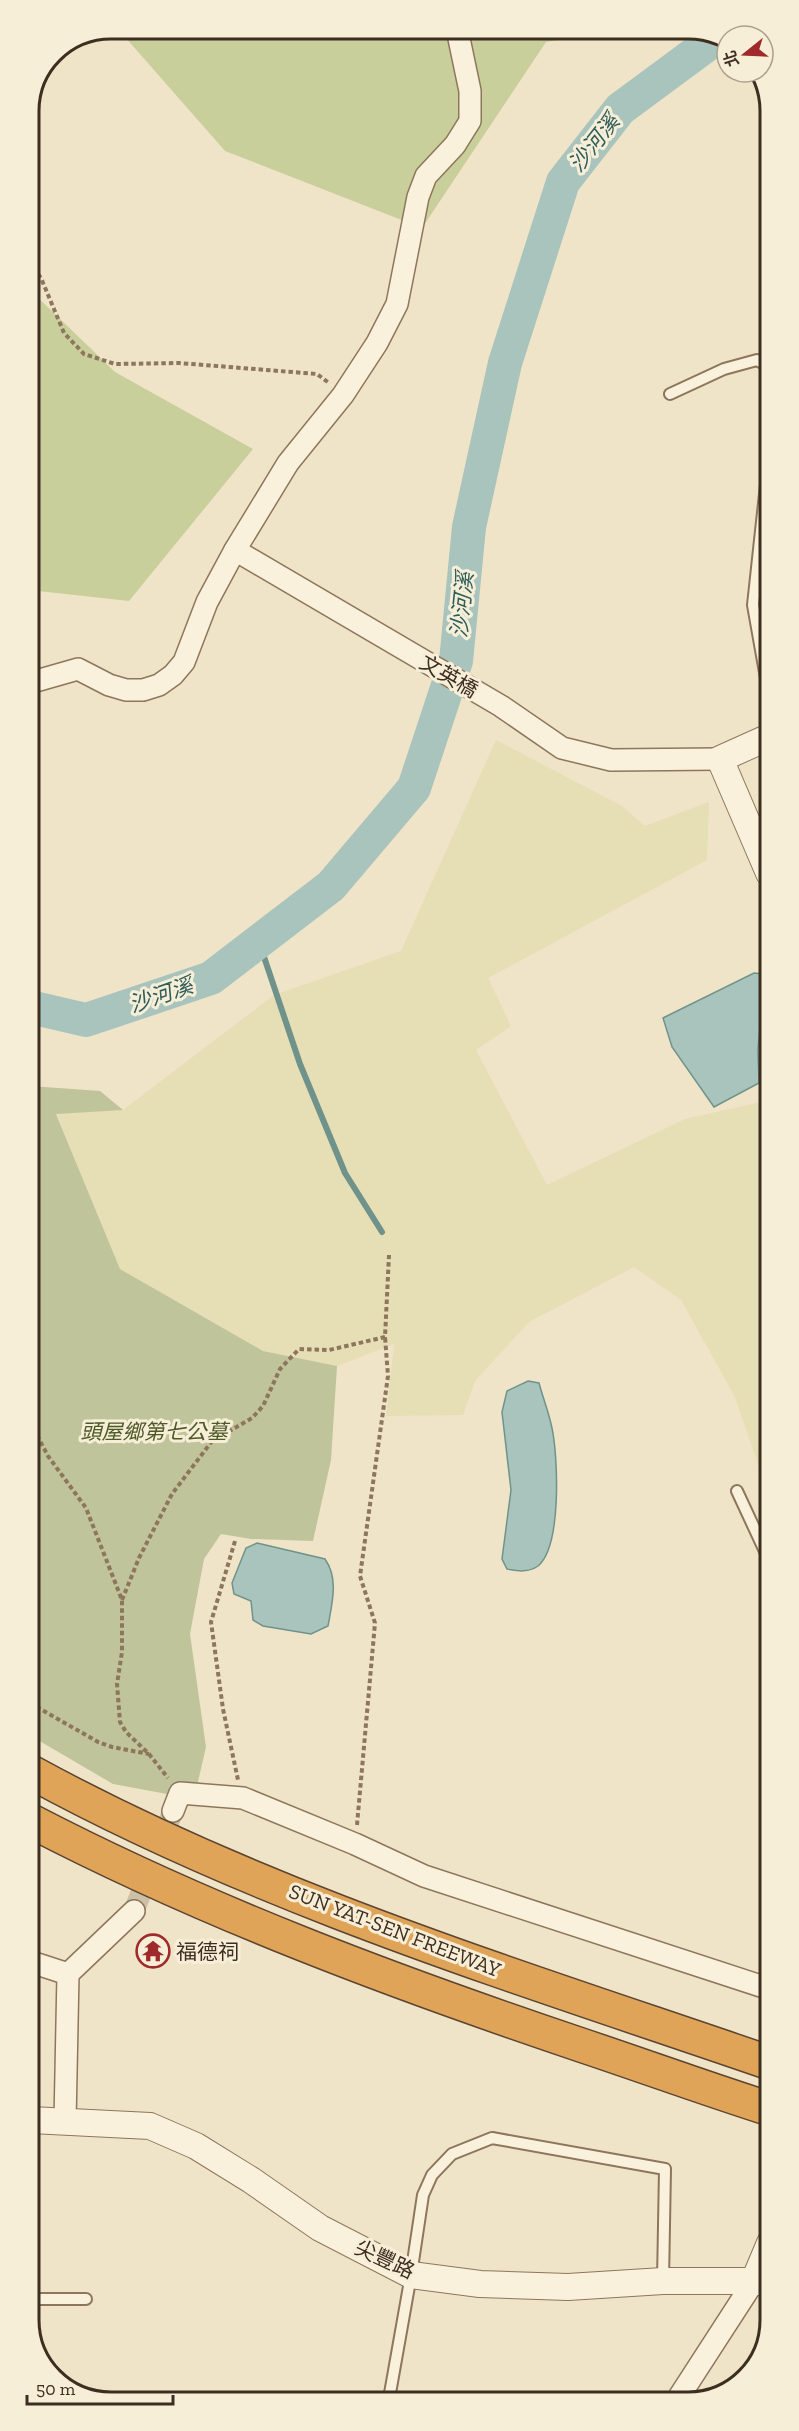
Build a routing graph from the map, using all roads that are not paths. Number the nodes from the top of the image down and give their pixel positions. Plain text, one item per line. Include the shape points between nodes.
1 (459, 39) edge
2 (760, 362) edge
3 (670, 394) dead end
4 (760, 540) edge
5 (234, 550) junction
6 (760, 647) edge
7 (39, 680) edge
8 (760, 746) edge
9 (720, 759) junction
10 (760, 852) edge
11 (737, 1491) dead end
12 (760, 1540) edge
13 (39, 1776) edge
14 (176, 1802) road end
15 (39, 1825) edge
16 (134, 1911) tunnel mouth
17 (39, 1965) edge
18 (68, 1974) junction
19 (760, 1986) edge
20 (760, 2060) edge
21 (760, 2106) edge
22 (39, 2120) edge
23 (65, 2122) junction
24 (411, 2275) junction
25 (663, 2281) junction
26 (760, 2282) edge
27 (760, 2285) edge
28 (39, 2299) edge
29 (86, 2299) dead end
30 (389, 2392) edge
31 (683, 2392) edge

1 - 5 street via 470,91 470,121 455,145 426,176 396,304 378,343 344,394 288,463
2 - 3 lane via 724,369
4 - 6 lane via 753,605
5 - 7 street via 207,602 184,662 173,675 143,690 109,685 78,669
5 - 9 street, 文英橋 via 501,706 562,748 611,760
8 - 9 street
9 - 10 street
11 - 12 lane
13 - 20 highway, SUN YAT-SEN FREEWAY via 86,1802 326,1906
14 - 19 street via 243,1798 424,1876
15 - 21 highway via 181,1892 312,1947 480,2011
16 - 18 street
17 - 18 street
18 - 23 street
22 - 23 street, 尖豐路
23 - 24 street, 尖豐路 via 150,2126 196,2146 320,2228
24 - 25 street, 尖豐路 via 480,2284 546,2286
24 - 25 lane via 423,2195 432,2175 452,2154 492,2138 665,2169
24 - 30 lane
25 - 26 street, 尖豐路
27 - 31 street
28 - 29 lane

